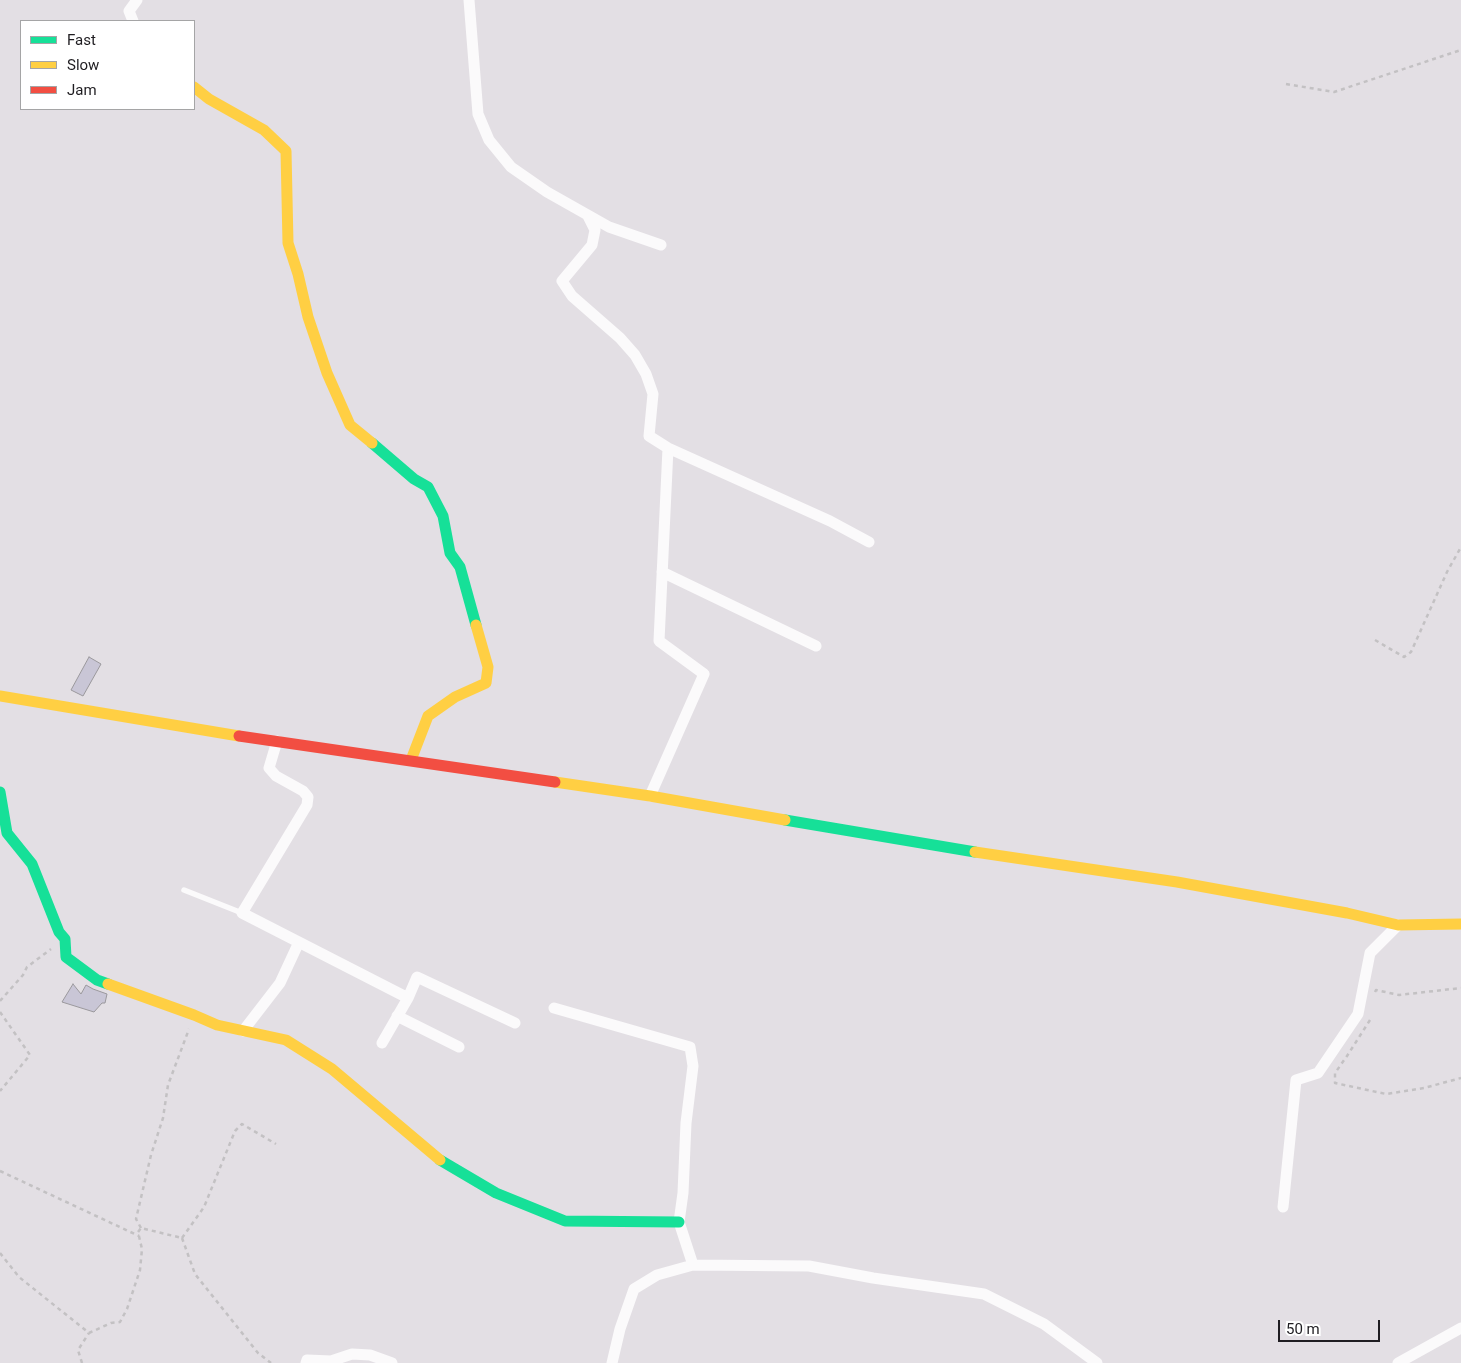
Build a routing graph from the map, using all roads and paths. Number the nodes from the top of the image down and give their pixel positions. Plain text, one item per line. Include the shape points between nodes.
1 (136, 0) edge
2 (469, 0) edge
3 (133, 20) edge
4 (1461, 50) edge
5 (1286, 84) dead end
6 (195, 88) edge
7 (588, 216) junction
8 (661, 245) dead end
9 (668, 448) junction
10 (869, 542) dead end
11 (1461, 546) edge
12 (662, 572) junction
13 (1375, 640) dead end
14 (816, 646) dead end
15 (0, 696) edge
16 (277, 741) junction
17 (412, 760) junction
18 (0, 792) edge
19 (650, 796) junction
20 (184, 890) dead end
21 (242, 913) junction
22 (1461, 924) edge
23 (1398, 925) junction
24 (64, 939) junction
25 (299, 942) junction
26 (1461, 988) edge
27 (408, 998) junction
28 (1374, 998) dead end
29 (0, 1001) edge
30 (554, 1008) dead end
31 (0, 1012) edge
32 (194, 1015) junction
33 (1371, 1015) dead end
34 (397, 1016) junction
35 (516, 1023) dead end
36 (243, 1031) junction
37 (382, 1043) dead end
38 (459, 1047) dead end
39 (1461, 1078) edge
40 (0, 1091) edge
41 (276, 1144) dead end
42 (0, 1171) edge
43 (1283, 1207) dead end
44 (679, 1222) junction
45 (141, 1228) junction
46 (139, 1236) junction
47 (182, 1238) junction
48 (0, 1253) edge
49 (693, 1265) junction
50 (1461, 1328) edge
51 (88, 1333) junction
52 (82, 1363) edge
53 (271, 1363) edge
54 (306, 1363) edge
55 (392, 1363) edge
56 (612, 1363) edge
57 (1097, 1363) edge
58 (1398, 1363) edge

1 - 3 street via 129,10
2 - 7 street via 478,114 489,140 511,166
4 - 5 path via 1334,92
6 - 17 street via 264,130 286,151 288,243 327,374 350,425 428,487 443,516 450,553 460,567 488,667 486,683 455,697 428,716
7 - 8 street
7 - 9 street via 595,230 592,245 562,281 572,296 620,338 635,356 653,394 649,436
9 - 10 street via 830,521
9 - 12 street
11 - 13 path via 1411,652 1404,657
12 - 14 street
12 - 19 street via 659,641 704,674
15 - 16 street
16 - 17 street
16 - 21 street via 268,768 303,791 308,797 307,805
17 - 19 street
18 - 24 street via 7,833 32,864
19 - 23 street via 936,846 1177,882
20 - 21 lane
21 - 25 street
22 - 23 street
23 - 43 street via 1370,953 1358,1014 1318,1073 1296,1080
24 - 29 path via 27,967
24 - 32 street via 66,957 97,980
25 - 27 street
25 - 36 street via 280,983
26 - 28 path via 1399,995 1376,990
27 - 34 street
27 - 35 street via 417,977
30 - 44 street via 690,1047 693,1066
31 - 40 path via 30,1055
32 - 36 street via 216,1025
32 - 45 path via 168,1085 163,1118 136,1219
33 - 39 path via 1369,1023 1335,1073 1335,1083 1386,1094
34 - 37 street
34 - 38 street
36 - 44 street via 286,1040 332,1069 445,1164 496,1193 565,1221
41 - 47 path via 242,1124 235,1130 204,1206
42 - 46 path
44 - 49 street
45 - 46 path
45 - 47 path
46 - 51 path via 142,1249 140,1270 127,1310 120,1322
47 - 53 path via 195,1274 258,1353
48 - 51 path via 19,1277
49 - 56 street via 657,1275 634,1289
49 - 57 street via 809,1266 984,1294 1044,1324
50 - 58 street
51 - 52 path via 78,1350
54 - 55 street via 307,1360 331,1361 352,1354 370,1355

